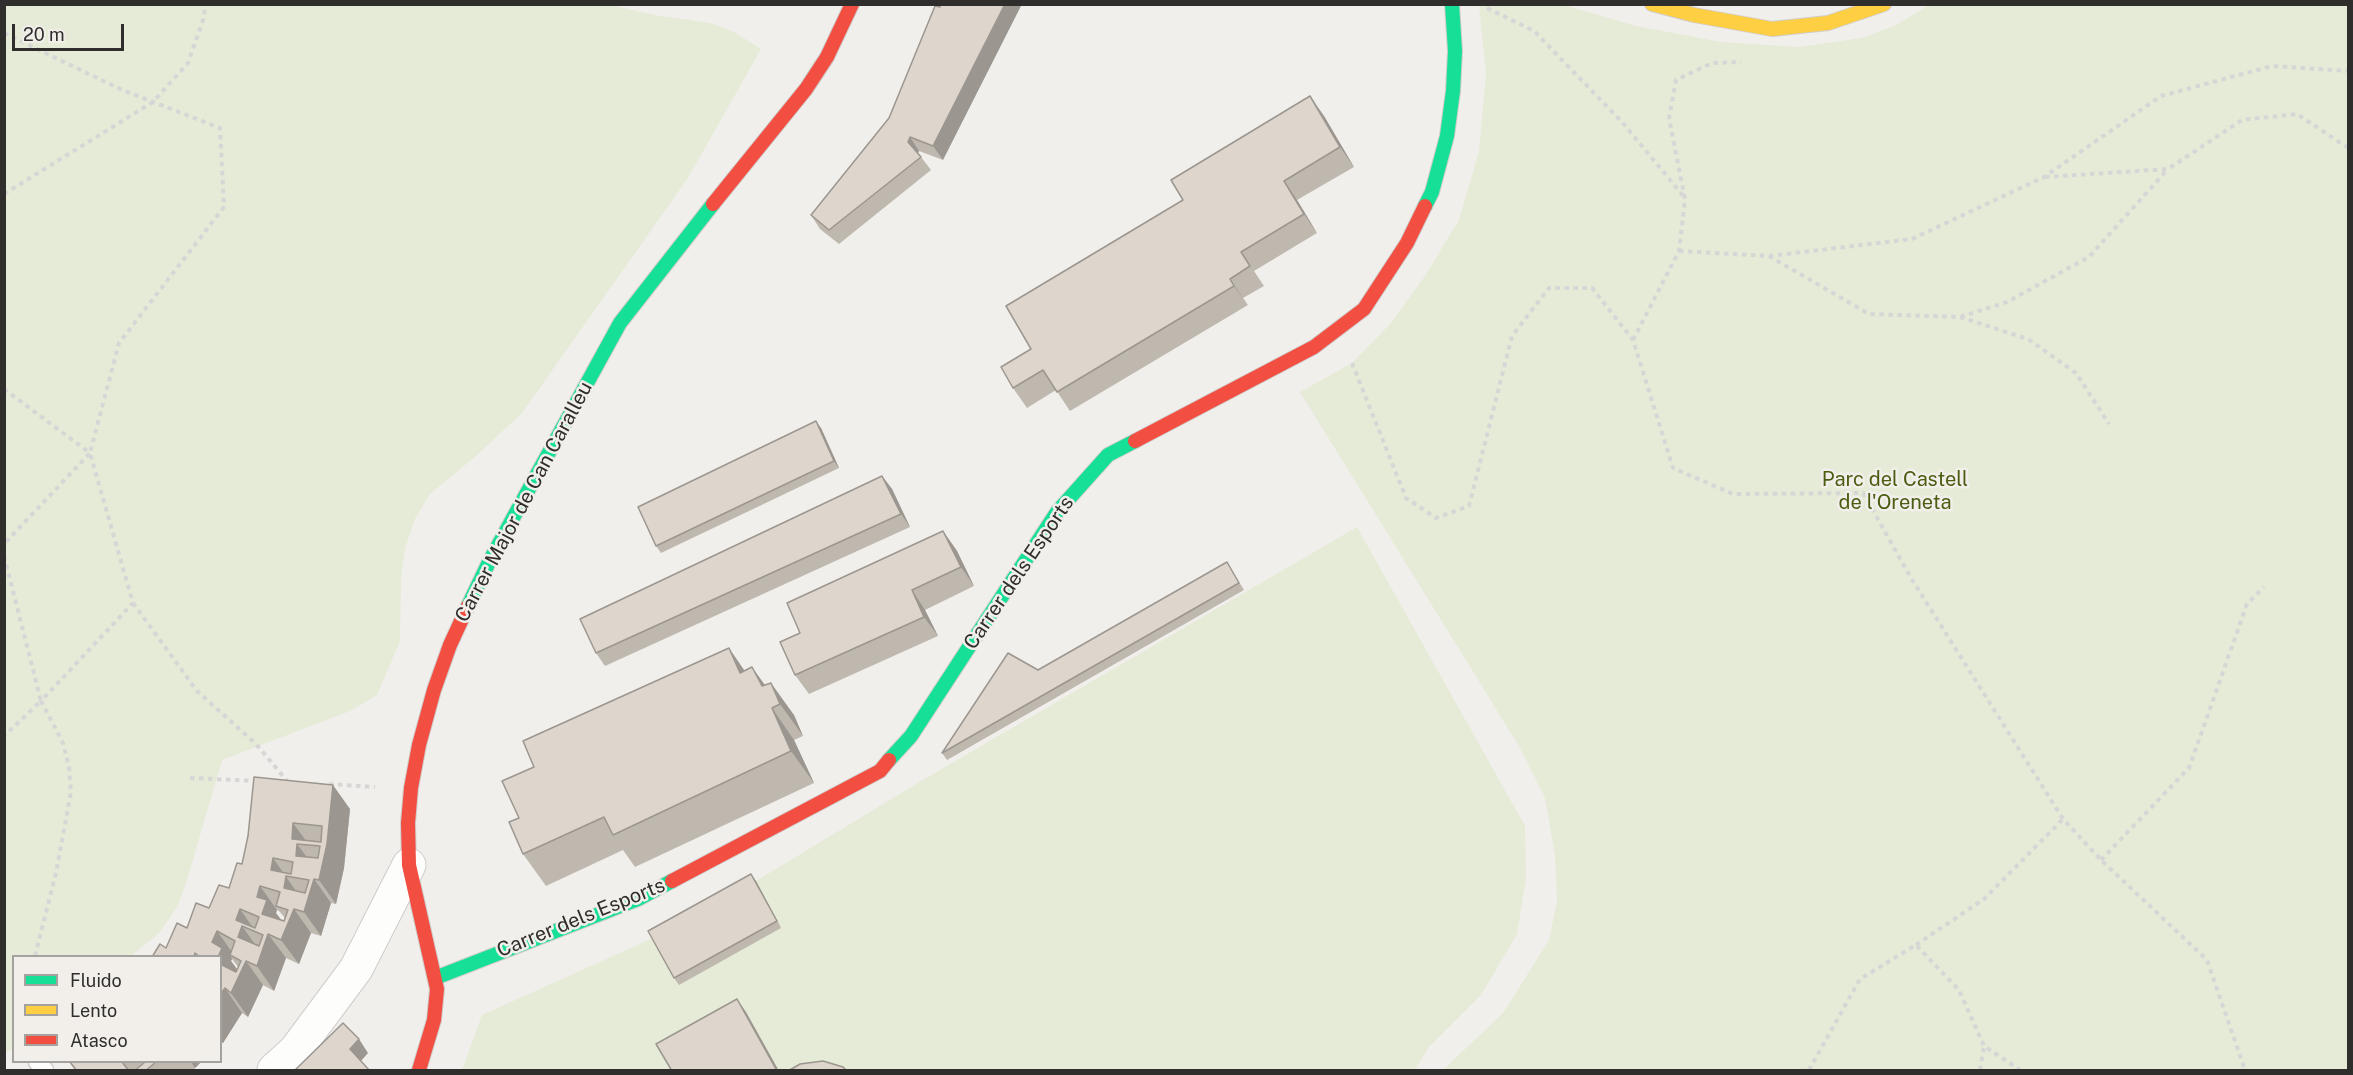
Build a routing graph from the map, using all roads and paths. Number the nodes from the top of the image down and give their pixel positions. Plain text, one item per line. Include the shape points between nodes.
1 (205, 4) edge
2 (852, 4) edge
3 (1452, 4) edge
4 (1480, 4) edge
5 (1652, 4) edge
6 (1884, 4) edge
7 (4, 33) edge
8 (1743, 62) dead end
9 (2349, 71) edge
10 (153, 102) junction
11 (2349, 142) edge
12 (2341, 144) junction
13 (2349, 148) edge
14 (2168, 169) junction
15 (2044, 177) junction
16 (4, 194) edge
17 (1685, 199) junction
18 (1679, 251) junction
19 (1769, 256) junction
20 (1960, 317) junction
21 (1336, 330) junction
22 (1633, 340) junction
23 (4, 389) edge
24 (2109, 424) dead end
25 (90, 453) junction
26 (4, 544) edge
27 (4, 556) edge
28 (2264, 587) dead end
29 (133, 603) junction
30 (40, 701) junction
31 (4, 736) edge
32 (190, 778) dead end
33 (265, 782) edge
34 (276, 782) edge
35 (288, 783) junction
36 (299, 783) edge
37 (321, 784) edge
38 (387, 787) dead end
39 (2063, 819) junction
40 (2101, 860) junction
41 (410, 865) junction
42 (1916, 945) junction
43 (36, 955) edge
44 (435, 978) junction
45 (1984, 1046) junction
46 (274, 1071) edge
47 (419, 1071) edge
48 (1809, 1071) edge
49 (1980, 1071) edge
50 (2020, 1071) edge
51 (2245, 1071) edge

1 - 10 path via 188,63
2 - 41 street, Carrer Major de Can Caralleu via 827,57 806,89 620,323 490,560 450,645 419,745 408,823
3 - 21 street, Carrer dels Esports via 1453,91 1447,136 1432,192 1407,243 1364,309
4 - 17 path via 1534,31 1622,122
5 - 6 street via 1772,29 1828,23
7 - 10 path
8 - 17 path via 1712,63 1676,80 1669,118
9 - 15 path via 2272,66 2161,96
10 - 16 path
10 - 25 path via 220,128 224,207 119,343
11 - 12 path
12 - 13 path
12 - 14 path via 2297,114 2242,120
14 - 15 path
14 - 20 path via 2089,257 2007,302
15 - 19 path via 1912,239
17 - 18 path
18 - 19 path
18 - 22 path
19 - 20 path via 1869,314
20 - 24 path via 2028,339 2076,373
21 - 22 path via 1406,498 1436,518 1469,506 1512,336 1549,288 1592,288
21 - 44 street, Carrer dels Esports via 1314,347 1108,454 1057,512 911,736 880,771 638,899
22 - 39 path via 1673,468 1733,494 1863,493 1911,578
23 - 25 path
25 - 26 path
25 - 29 path
27 - 30 path
28 - 40 path via 2247,604 2190,768
29 - 30 path
29 - 35 path via 197,691 256,744
30 - 31 path
30 - 43 path via 63,743 71,792
32 - 33 path
34 - 35 path
35 - 36 path
37 - 38 path
39 - 40 path
39 - 42 path via 1984,899
40 - 51 path via 2207,960
41 - 44 street, Carrer Major de Can Caralleu
41 - 46 street via 356,969 295,1051
42 - 45 path via 1959,990
42 - 48 path via 1860,979
44 - 47 street, Carrer Major de Can Caralleu via 434,1020
45 - 49 path
45 - 50 path

